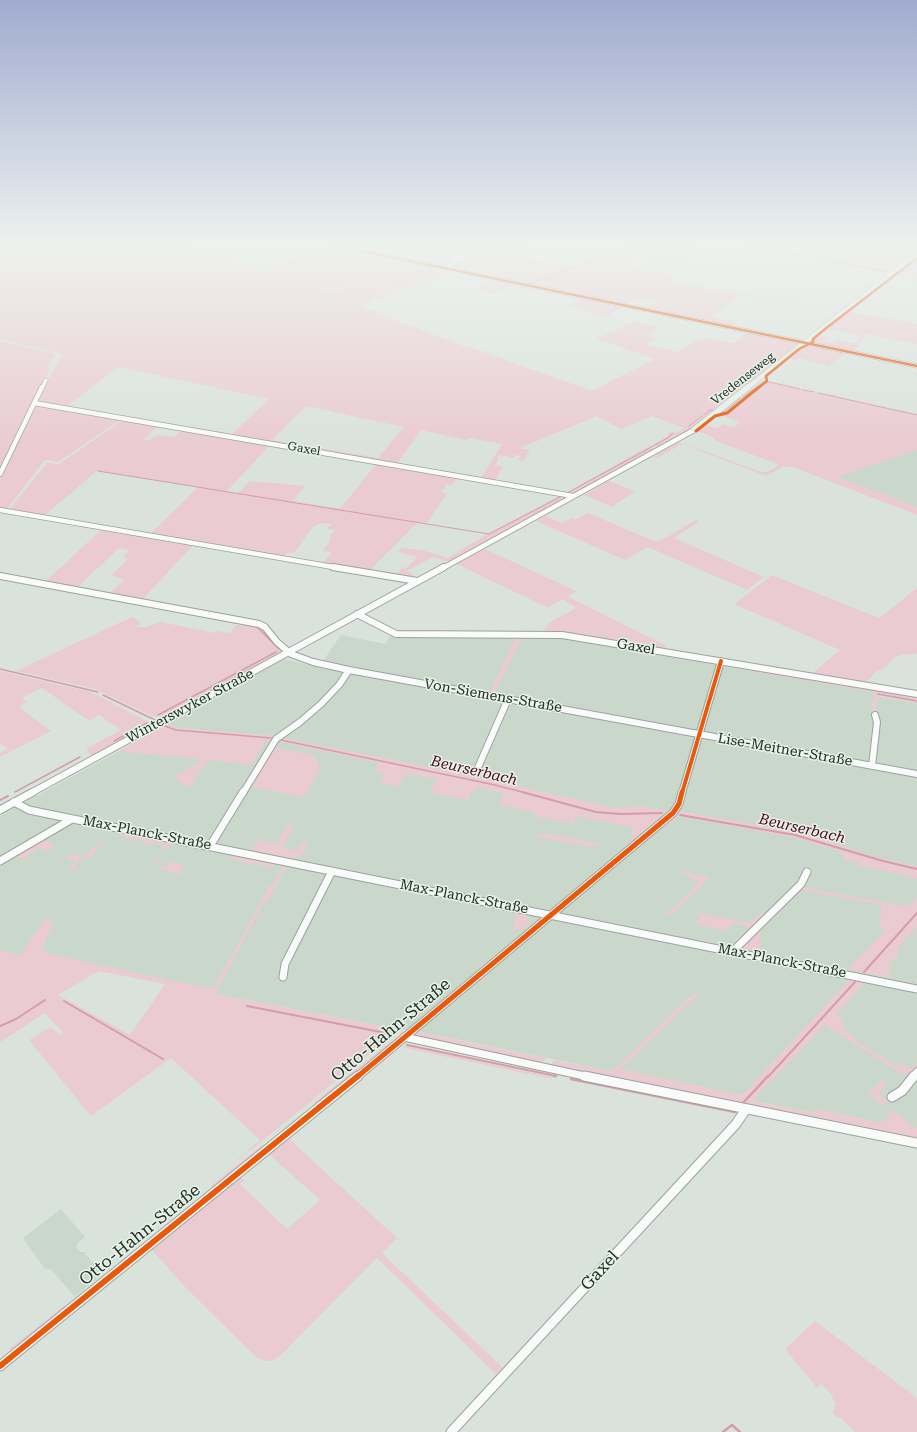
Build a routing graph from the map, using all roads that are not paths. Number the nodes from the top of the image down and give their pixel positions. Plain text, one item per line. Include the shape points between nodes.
1 (654, 312) edge
2 (844, 312) edge
3 (804, 343) junction
4 (917, 366) edge
5 (46, 380) dead end
6 (34, 403) junction
7 (694, 430) joint
8 (0, 474) edge
9 (573, 496) junction
10 (0, 510) edge
11 (0, 576) edge
12 (417, 581) junction
13 (357, 614) junction
14 (288, 652) junction
15 (721, 661) junction
16 (349, 670) junction
17 (917, 694) edge
18 (508, 698) junction
19 (875, 715) dead end
20 (699, 734) junction
21 (872, 766) junction
22 (476, 772) dead end
23 (917, 774) edge
24 (14, 802) junction
25 (0, 810) edge
26 (72, 819) junction
27 (210, 846) junction
28 (0, 861) edge
29 (332, 871) junction
30 (808, 872) dead end
31 (551, 915) junction
32 (733, 951) junction
33 (283, 977) dead end
34 (917, 989) edge
35 (404, 1037) junction
36 (917, 1072) edge
37 (892, 1097) dead end
38 (746, 1109) junction
39 (917, 1143) edge
40 (0, 1366) edge
41 (450, 1432) edge

1 - 3 street
2 - 3 main road, Vredenseweg
3 - 4 street
3 - 7 main road, Vredenseweg
5 - 6 street
6 - 8 street
6 - 9 street, Gaxel
7 - 9 street, Winterswyker Straße
9 - 12 street, Winterswyker Straße
10 - 12 street
11 - 14 street via 259,624 265,627
12 - 13 street, Winterswyker Straße
13 - 14 street, Winterswyker Straße
13 - 15 street, Gaxel via 396,634 556,634
14 - 16 street, Von-Siemens-Straße via 313,662
14 - 24 street, Winterswyker Straße
15 - 17 street, Gaxel
15 - 20 street, Otto-Hahn-Straße
16 - 18 street, Von-Siemens-Straße
16 - 27 street via 324,701 276,739
18 - 20 street, Von-Siemens-Straße
18 - 22 street
19 - 21 street, Lise-Meitner-Straße via 877,722
20 - 21 street, Lise-Meitner-Straße
20 - 31 street, Otto-Hahn-Straße via 679,804 673,814
21 - 23 street, Lise-Meitner-Straße
24 - 25 street, Winterswyker Straße
24 - 26 street, Max-Planck-Straße via 29,810
26 - 27 street, Max-Planck-Straße
26 - 28 street
27 - 29 street, Max-Planck-Straße
29 - 31 street, Max-Planck-Straße
29 - 33 street via 285,964
30 - 32 street via 801,884
31 - 32 street, Max-Planck-Straße
31 - 35 street, Otto-Hahn-Straße
32 - 34 street, Max-Planck-Straße
35 - 38 street
35 - 40 street, Otto-Hahn-Straße
36 - 37 street via 902,1091
38 - 39 street
38 - 41 street, Gaxel via 736,1124

